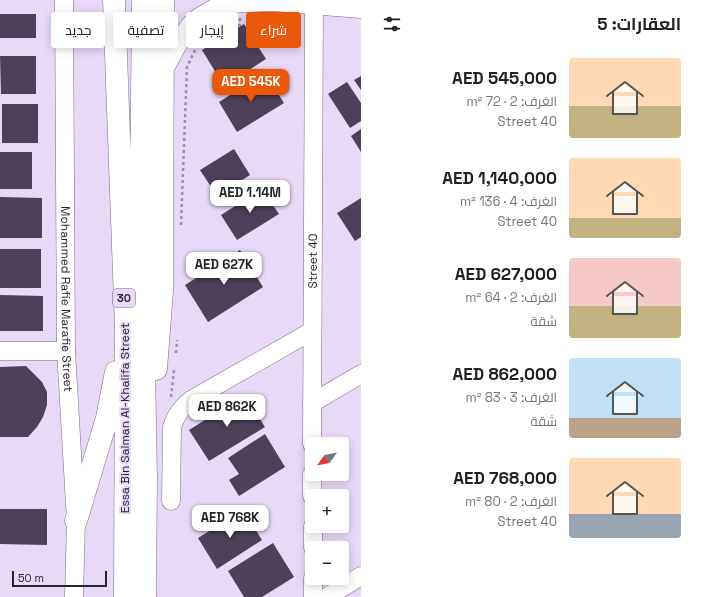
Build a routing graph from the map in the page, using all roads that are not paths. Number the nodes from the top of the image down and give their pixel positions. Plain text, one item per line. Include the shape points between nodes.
1 (64, 0) edge
2 (142, 0) edge
3 (163, 0) edge
4 (272, 1) edge
5 (314, 5) junction
6 (113, 6) edge
7 (361, 9) edge
8 (163, 72) junction
9 (126, 328) junction
10 (312, 331) junction
11 (0, 351) edge
12 (66, 351) junction
13 (361, 374) edge
14 (312, 403) junction
15 (312, 437) edge
16 (146, 478) junction
17 (171, 501) dead end
18 (76, 521) junction
19 (361, 576) edge
20 (313, 585) edge
21 (73, 595) edge
22 (125, 597) edge
23 (145, 597) edge
24 (313, 597) edge
25 (327, 597) edge

1 - 12 street, Mohammed Rafie Marafie Street
2 - 16 highway, Essa Bin Salman Al-Khalifa Street / 30 via 141,198
3 - 8 highway
4 - 5 street
4 - 8 street via 229,4 207,11 184,33
5 - 7 street
5 - 10 street, Street 40
6 - 9 highway, Essa Bin Salman Al-Khalifa Street / 30
8 - 16 highway via 162,291
9 - 18 highway via 106,418
9 - 22 highway, Essa Bin Salman Al-Khalifa Street / 30
10 - 14 street, Street 40
10 - 17 street via 191,400 180,410 172,427
11 - 12 street
12 - 18 street, Mohammed Rafie Marafie Street
13 - 14 street
14 - 15 street, Street 40
16 - 23 highway, Essa Bin Salman Al-Khalifa Street / 30
18 - 21 street, Mohammed Rafie Marafie Street
19 - 25 street
20 - 24 street

